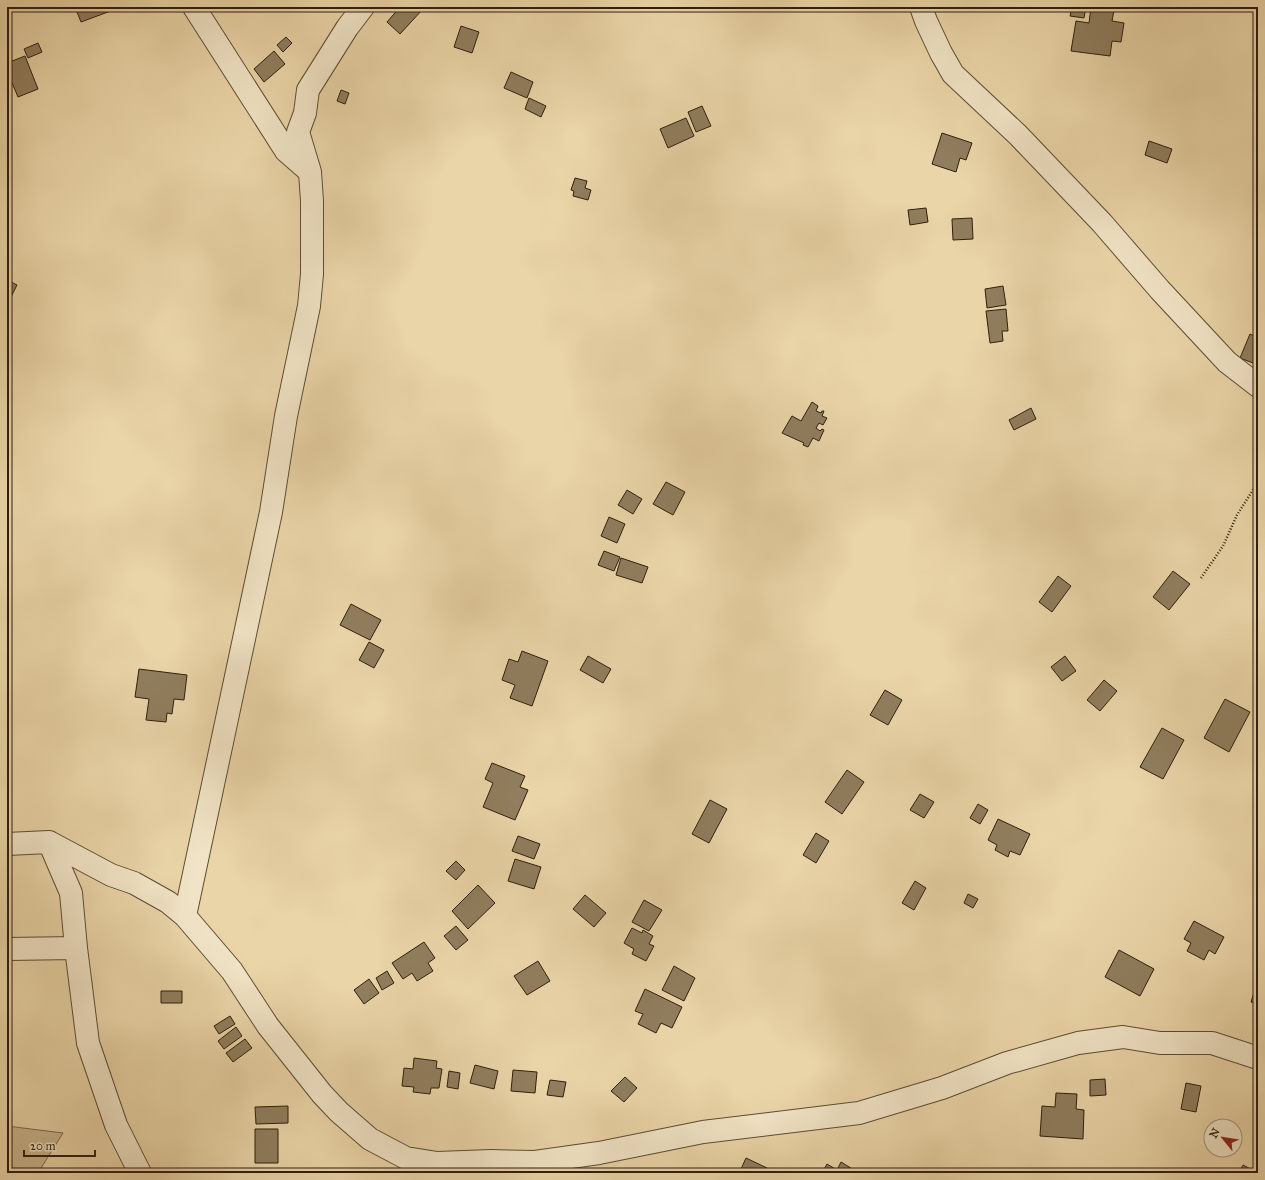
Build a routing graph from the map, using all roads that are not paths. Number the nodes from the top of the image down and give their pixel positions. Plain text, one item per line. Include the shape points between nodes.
1 (194, 7) edge
2 (363, 7) edge
3 (921, 7) edge
4 (310, 172) junction
5 (1258, 386) edge
6 (50, 842) junction
7 (7, 844) edge
8 (185, 916) junction
9 (76, 948) junction
10 (7, 949) edge
11 (1258, 1058) edge
12 (140, 1173) edge

1 - 4 street via 286,151
2 - 4 street via 308,90 305,113 298,132
3 - 5 street via 953,74 1018,135 1102,223 1227,362
4 - 8 street via 312,274 309,306 286,416 271,512
6 - 7 street
6 - 8 street via 111,874 134,883 168,902
6 - 9 street via 71,893
8 - 11 street via 232,971 268,1026 339,1112 370,1138 406,1158 437,1163 535,1162 599,1153 703,1132 859,1113 942,1088 1007,1063 1078,1043 1122,1037 1160,1043 1212,1043
9 - 10 street
9 - 12 street via 88,1043 116,1125

